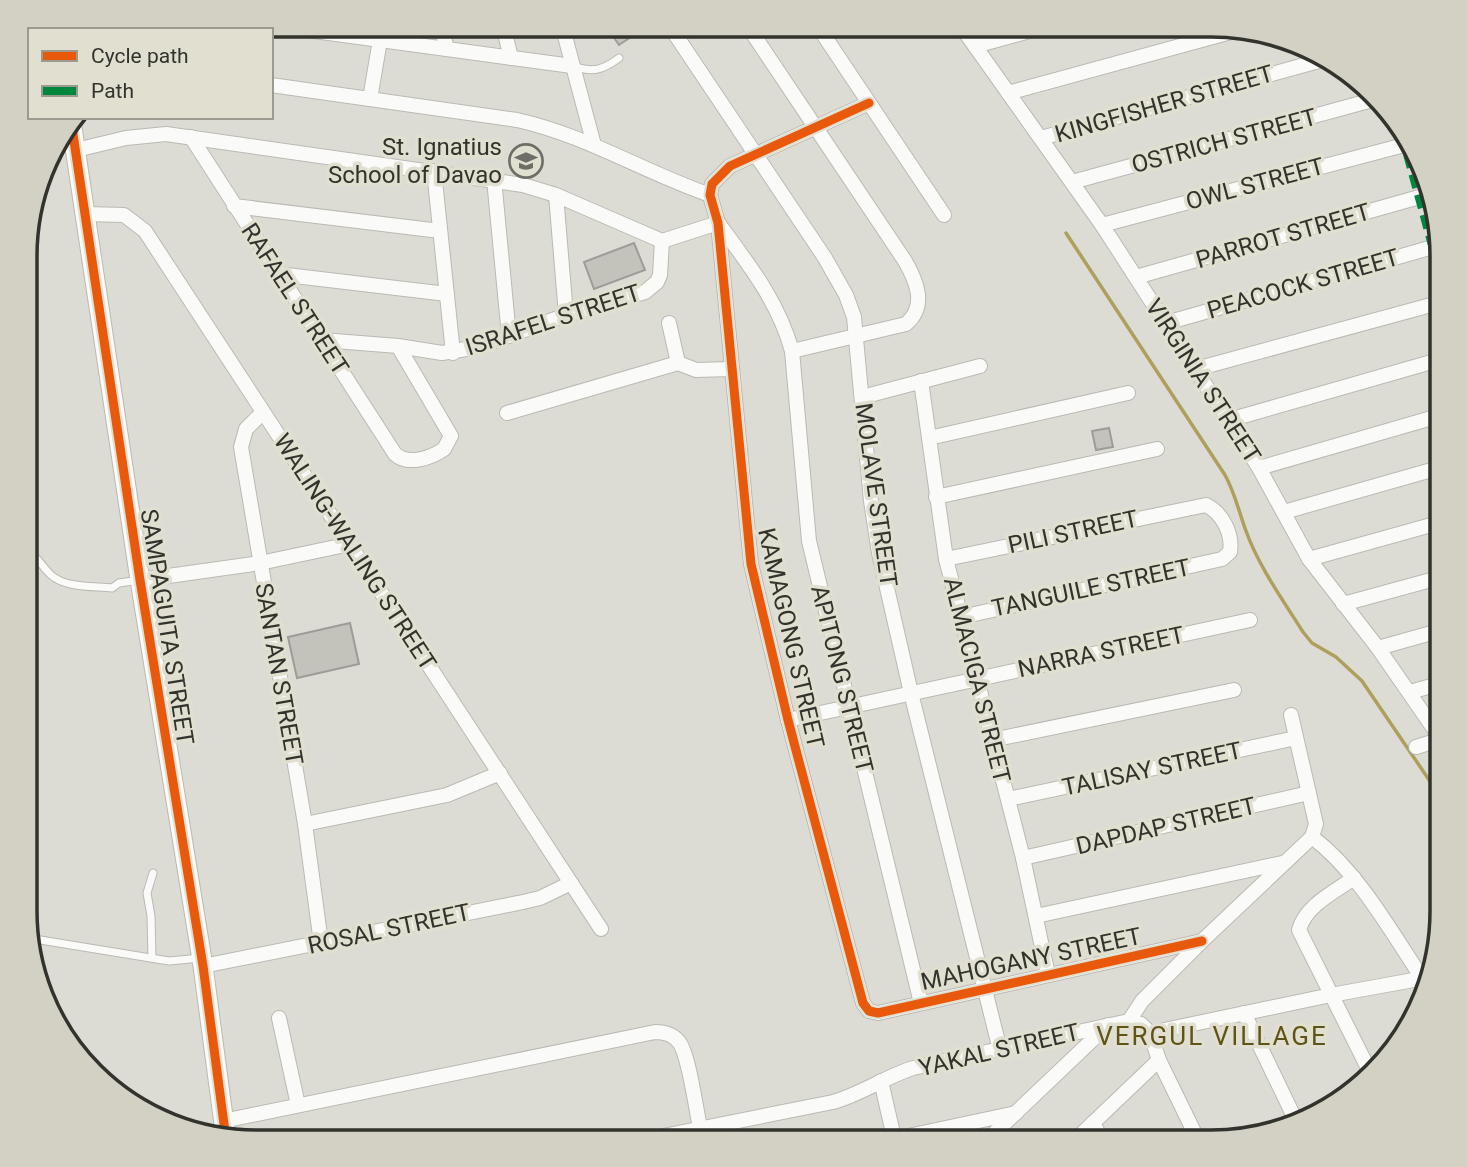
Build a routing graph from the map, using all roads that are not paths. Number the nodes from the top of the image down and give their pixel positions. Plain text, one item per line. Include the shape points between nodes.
1 (366, 37) edge
2 (379, 37) edge
3 (444, 37) edge
4 (506, 37) edge
5 (565, 37) edge
6 (677, 37) edge
7 (755, 37) edge
8 (825, 37) edge
9 (969, 37) edge
10 (1008, 37) edge
11 (1213, 37) edge
12 (380, 40) junction
13 (975, 46) junction
14 (447, 50) junction
15 (511, 58) junction
16 (619, 58) dead end
17 (1314, 62) edge
18 (572, 66) junction
19 (273, 85) edge
20 (1008, 93) junction
21 (370, 99) junction
22 (1367, 102) edge
23 (869, 103) junction
24 (815, 127) junction
25 (73, 135) edge
26 (191, 137) junction
27 (1041, 138) junction
28 (594, 145) junction
29 (1401, 146) edge
30 (76, 150) junction
31 (756, 153) junction
32 (434, 171) junction
33 (494, 179) junction
34 (1072, 182) junction
35 (556, 195) junction
36 (710, 195) junction
37 (1422, 196) edge
38 (234, 206) junction
39 (86, 214) junction
40 (944, 215) dead end
41 (718, 223) junction
42 (1102, 225) junction
43 (440, 231) junction
44 (663, 241) junction
45 (1430, 248) edge
46 (278, 274) junction
47 (1136, 277) junction
48 (447, 294) junction
49 (1430, 306) edge
50 (566, 315) junction
51 (669, 323) dead end
52 (1166, 323) junction
53 (509, 336) junction
54 (857, 337) junction
55 (322, 340) junction
56 (398, 346) junction
57 (792, 351) junction
58 (453, 353) junction
59 (1430, 362) edge
60 (678, 363) junction
61 (980, 366) dead end
62 (731, 369) junction
63 (1196, 369) junction
64 (921, 381) junction
65 (1128, 393) dead end
66 (862, 397) junction
67 (263, 412) junction
68 (507, 413) dead end
69 (1430, 418) edge
70 (1229, 420) junction
71 (929, 438) junction
72 (1157, 449) dead end
73 (1259, 468) junction
74 (1430, 470) edge
75 (936, 497) junction
76 (1284, 512) junction
77 (1430, 525) edge
78 (350, 544) junction
79 (37, 559) edge
80 (946, 559) junction
81 (1222, 559) joint
82 (1309, 559) junction
83 (260, 563) junction
84 (1430, 579) edge
85 (139, 580) junction
86 (1343, 604) junction
87 (961, 617) junction
88 (1250, 620) dead end
89 (1430, 633) edge
90 (1378, 648) junction
91 (976, 678) junction
92 (1430, 686) edge
93 (1234, 690) dead end
94 (1410, 692) junction
95 (911, 694) junction
96 (849, 708) junction
97 (1291, 715) dead end
98 (788, 720) junction
99 (1430, 721) edge
100 (1296, 738) junction
101 (992, 740) junction
102 (1430, 743) edge
103 (1416, 747) dead end
104 (500, 773) junction
105 (1310, 793) junction
106 (1008, 799) junction
107 (305, 824) junction
108 (1312, 837) junction
109 (1023, 858) junction
110 (1283, 863) junction
111 (153, 873) dead end
112 (1354, 878) junction
113 (571, 883) junction
114 (1036, 916) junction
115 (601, 929) dead end
116 (39, 940) edge
117 (1202, 941) junction
118 (321, 943) junction
119 (152, 958) junction
120 (202, 962) junction
121 (1421, 973) edge
122 (1048, 975) junction
123 (1418, 982) edge
124 (985, 989) junction
125 (1331, 995) junction
126 (921, 1003) junction
127 (869, 1011) joint
128 (1244, 1013) junction
129 (279, 1018) dead end
130 (1129, 1021) junction
131 (1108, 1025) junction
132 (1150, 1033) junction
133 (1000, 1049) junction
134 (1159, 1060) junction
135 (1367, 1065) edge
136 (881, 1081) junction
137 (298, 1105) junction
138 (1016, 1113) junction
139 (1293, 1115) edge
140 (1093, 1123) junction
141 (225, 1128) edge
142 (230, 1128) edge
143 (700, 1128) junction
144 (690, 1130) edge
145 (892, 1130) edge
146 (943, 1130) edge
147 (998, 1130) edge
148 (1086, 1130) edge
149 (1097, 1130) edge
150 (1193, 1130) edge

1 - 12 street
2 - 12 street
3 - 14 street
4 - 15 street
5 - 18 street
6 - 31 street, MOLAVE STREET
7 - 24 street
8 - 23 street
9 - 13 street, VIRGINIA STREET
10 - 13 street
11 - 20 street
12 - 14 street
12 - 21 street
13 - 20 street, VIRGINIA STREET
14 - 15 street
15 - 18 street
16 - 18 lane via 594,71
17 - 27 street, KINGFISHER STREET
18 - 28 street
19 - 21 street
20 - 27 street, VIRGINIA STREET
21 - 28 street via 517,120
22 - 34 street, OSTRICH STREET
23 - 24 street
23 - 40 street
24 - 31 street
24 - 54 street via 913,274 918,289 917,310 906,324
25 - 30 street, SAMPAGUITA STREET
26 - 30 street via 146,135
26 - 32 street
26 - 38 street, RAFAEL STREET
27 - 34 street, VIRGINIA STREET
28 - 36 street
29 - 42 street, OWL STREET
30 - 39 street, SAMPAGUITA STREET
31 - 36 street via 721,173
31 - 54 street, MOLAVE STREET via 836,275 854,317
32 - 33 street
32 - 43 street
33 - 35 street
33 - 53 street
34 - 42 street, VIRGINIA STREET
35 - 44 street
35 - 50 street
36 - 41 street
37 - 47 street, PARROT STREET
38 - 43 street
38 - 46 street, RAFAEL STREET
39 - 67 street, WALING-WALING STREET via 124,215 145,231
39 - 85 street, SAMPAGUITA STREET
41 - 44 street
41 - 57 street, APITONG STREET via 777,309
41 - 62 street, KAMAGONG STREET
42 - 47 street, VIRGINIA STREET
43 - 48 street
44 - 50 street, ISRAFEL STREET via 660,275 651,288
45 - 52 street, PEACOCK STREET
46 - 48 street
46 - 55 street, RAFAEL STREET
47 - 52 street, VIRGINIA STREET
48 - 58 street
49 - 63 street
50 - 53 street, ISRAFEL STREET
51 - 60 street
52 - 63 street, VIRGINIA STREET
53 - 58 street, ISRAFEL STREET
54 - 57 street
54 - 66 street, MOLAVE STREET
55 - 56 street, ISRAFEL STREET
55 - 56 street, RAFAEL STREET via 395,454 414,460 439,453 451,436
56 - 58 street, ISRAFEL STREET
57 - 96 street, APITONG STREET via 809,541
59 - 70 street
60 - 62 street via 696,370
60 - 68 street
61 - 64 street
62 - 98 street, KAMAGONG STREET via 751,564
63 - 70 street, VIRGINIA STREET
64 - 66 street
64 - 71 street, ALMACIGA STREET
65 - 71 street
66 - 95 street, MOLAVE STREET via 875,527
67 - 78 street, WALING-WALING STREET
67 - 83 street, SANTAN STREET via 246,429 241,447
69 - 73 street
70 - 73 street, VIRGINIA STREET
71 - 75 street, ALMACIGA STREET
72 - 75 street
73 - 76 street, VIRGINIA STREET
74 - 76 street
75 - 80 street, ALMACIGA STREET
76 - 82 street, VIRGINIA STREET
77 - 82 street
78 - 83 street
78 - 104 street, WALING-WALING STREET
79 - 85 lane via 61,582 112,588
80 - 81 street, PILI STREET via 1206,505 1222,517 1231,545
80 - 87 street, ALMACIGA STREET
81 - 87 street, TANGUILE STREET
82 - 86 street, VIRGINIA STREET
83 - 85 street
83 - 107 street, SANTAN STREET
84 - 86 street
85 - 120 street, SAMPAGUITA STREET
86 - 90 street, VIRGINIA STREET
87 - 91 street, ALMACIGA STREET
88 - 91 street, NARRA STREET
89 - 90 street
90 - 94 street, VIRGINIA STREET
91 - 95 street, NARRA STREET
91 - 101 street, ALMACIGA STREET
92 - 94 street
93 - 101 street
94 - 99 street, VIRGINIA STREET
95 - 96 street, NARRA STREET
95 - 124 street, MOLAVE STREET
96 - 98 street, NARRA STREET
96 - 126 street, APITONG STREET
97 - 100 street
98 - 127 street, KAMAGONG STREET via 863,1003
100 - 105 street
100 - 106 street, TALISAY STREET
101 - 106 street, ALMACIGA STREET
102 - 103 street
104 - 107 street via 447,795
104 - 113 street, WALING-WALING STREET
105 - 108 street via 1317,824
105 - 109 street, DAPDAP STREET
106 - 109 street, ALMACIGA STREET
107 - 118 street, SANTAN STREET
108 - 110 street
108 - 112 street
109 - 114 street, ALMACIGA STREET
110 - 114 street
110 - 117 street
111 - 119 lane via 147,893
112 - 121 street
112 - 125 street via 1314,906 1299,930
113 - 115 street, WALING-WALING STREET
113 - 118 street, ROSAL STREET via 540,898
114 - 122 street, ALMACIGA STREET
116 - 119 lane
117 - 122 street, MAHOGANY STREET
117 - 130 street
118 - 120 street, ROSAL STREET
119 - 120 lane
120 - 141 street, SAMPAGUITA STREET
122 - 124 street, MAHOGANY STREET
123 - 125 street
124 - 126 street, MAHOGANY STREET
124 - 133 street, MOLAVE STREET
125 - 128 street
125 - 135 street
126 - 127 street, MAHOGANY STREET
128 - 132 street
128 - 139 street
129 - 137 street
130 - 131 street, YAKAL STREET
130 - 132 street
131 - 133 street, YAKAL STREET
131 - 138 street
132 - 134 street
133 - 136 street, YAKAL STREET via 913,1068
134 - 140 street
134 - 150 street
136 - 143 street, YAKAL STREET via 850,1097
136 - 145 street
137 - 142 street
137 - 143 street via 665,1032 684,1051
138 - 146 street
138 - 147 street
140 - 148 street
140 - 149 street
143 - 144 street, YAKAL STREET

